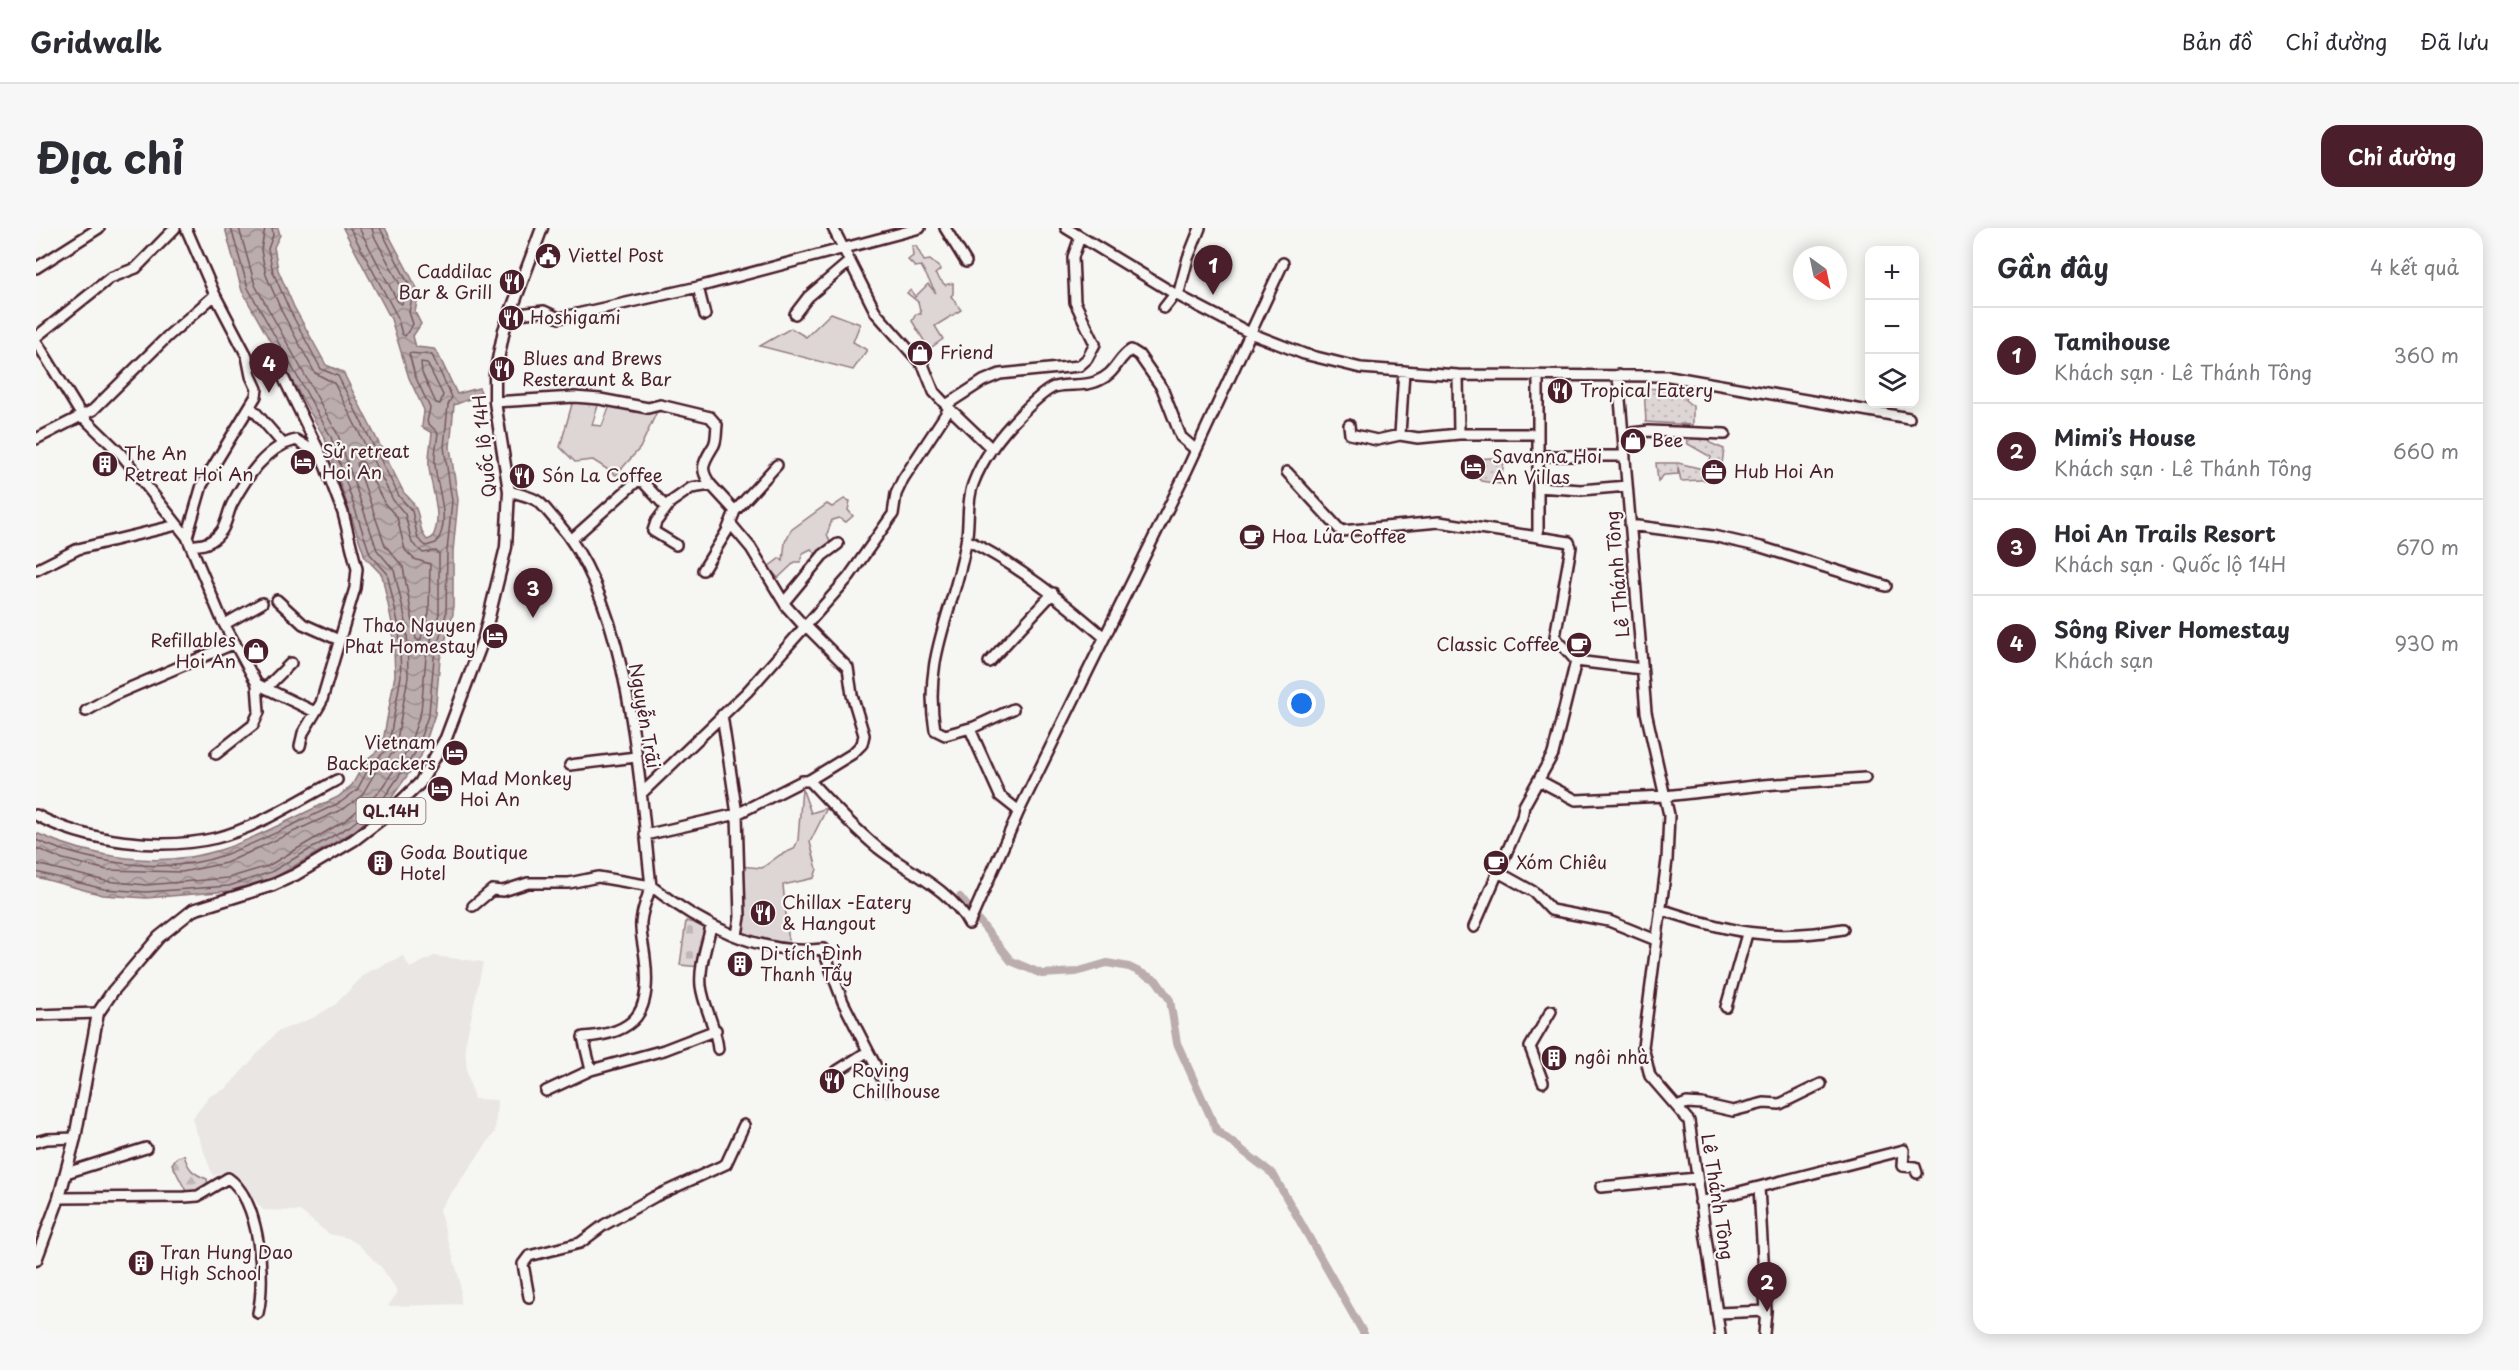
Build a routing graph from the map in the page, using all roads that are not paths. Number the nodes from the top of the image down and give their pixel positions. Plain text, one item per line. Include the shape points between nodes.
1 (99, 228) edge
2 (175, 228) edge
3 (186, 228) edge
4 (542, 228) edge
5 (833, 228) edge
6 (920, 228) edge
7 (945, 228) edge
8 (1066, 228) edge
9 (1200, 228) edge
10 (1080, 237) junction
11 (844, 248) junction
12 (849, 262) junction
13 (966, 262) dead end
14 (1283, 263) dead end
15 (36, 268) edge
16 (698, 287) junction
17 (215, 295) junction
18 (1176, 295) junction
19 (1164, 308) dead end
20 (795, 314) dead end
21 (510, 315) junction
22 (705, 315) dead end
23 (1250, 333) junction
24 (36, 339) edge
25 (1404, 371) junction
26 (1458, 375) junction
27 (1538, 375) junction
28 (1618, 375) junction
29 (283, 377) dead end
30 (495, 402) junction
31 (250, 406) junction
32 (947, 407) junction
33 (82, 416) junction
34 (1909, 418) dead end
35 (1349, 425) dead end
36 (1459, 434) junction
37 (1538, 434) junction
38 (1623, 434) junction
39 (1725, 434) dead end
40 (1400, 435) junction
41 (36, 439) edge
42 (283, 444) junction
43 (992, 449) junction
44 (1196, 450) junction
45 (321, 456) junction
46 (1538, 456) junction
47 (1624, 456) junction
48 (777, 465) dead end
49 (1287, 472) dead end
50 (711, 485) junction
51 (1627, 486) junction
52 (1538, 487) junction
53 (509, 491) junction
54 (668, 506) junction
55 (735, 511) junction
56 (730, 523) junction
57 (177, 525) junction
58 (1630, 525) junction
59 (1538, 537) junction
60 (572, 539) junction
61 (967, 540) junction
62 (189, 541) junction
63 (838, 544) dead end
64 (676, 545) dead end
65 (36, 570) edge
66 (703, 570) dead end
67 (1886, 586) dead end
68 (1053, 593) junction
69 (277, 600) dead end
70 (785, 601) junction
71 (262, 603) dead end
72 (225, 624) junction
73 (804, 626) junction
74 (1104, 637) junction
75 (339, 640) junction
76 (235, 643) junction
77 (1576, 661) junction
78 (989, 662) dead end
79 (291, 663) dead end
80 (1642, 669) junction
81 (262, 686) junction
82 (1014, 709) dead end
83 (86, 711) dead end
84 (315, 711) junction
85 (722, 716) junction
86 (970, 729) junction
87 (300, 746) dead end
88 (216, 754) dead end
89 (636, 757) junction
90 (570, 765) dead end
91 (1865, 778) dead end
92 (337, 780) dead end
93 (809, 780) junction
94 (1540, 781) junction
95 (642, 793) junction
96 (1665, 796) junction
97 (1019, 810) junction
98 (737, 814) junction
99 (36, 815) edge
100 (645, 835) junction
101 (1498, 872) junction
102 (651, 886) junction
103 (473, 906) dead end
104 (1660, 909) junction
105 (711, 926) junction
106 (1474, 927) dead end
107 (1843, 929) dead end
108 (1747, 934) junction
109 (737, 936) junction
110 (1656, 940) junction
111 (1726, 1007) dead end
112 (1551, 1011) dead end
113 (98, 1013) junction
114 (36, 1015) edge
115 (717, 1030) junction
116 (718, 1049) dead end
117 (867, 1052) junction
118 (591, 1070) junction
119 (837, 1071) dead end
120 (1543, 1082) dead end
121 (1821, 1084) dead end
122 (888, 1090) dead end
123 (546, 1091) dead end
124 (1677, 1107) junction
125 (744, 1125) dead end
126 (75, 1138) junction
127 (36, 1142) edge
128 (146, 1148) dead end
129 (66, 1173) junction
130 (1917, 1173) dead end
131 (1697, 1178) junction
132 (1601, 1187) dead end
133 (1759, 1187) junction
134 (60, 1198) junction
135 (1700, 1202) junction
136 (36, 1260) edge
137 (530, 1297) dead end
138 (1766, 1311) junction
139 (258, 1313) dead end
140 (1718, 1313) junction
141 (1720, 1334) edge
142 (1764, 1334) edge

1 - 15 street
2 - 24 street via 136,268 110,278
3 - 17 street
4 - 21 main road, Quốc lộ 14H / QL.14H
5 - 11 street
6 - 11 street
7 - 13 street
8 - 10 street
9 - 18 street
10 - 18 street
10 - 32 street via 1072,257 1077,308 1095,345 1087,360 1079,366 1000,374 983,381
11 - 12 street
11 - 16 street
12 - 20 street via 808,297
12 - 32 street via 876,313 924,368 934,392
14 - 23 street
16 - 21 street via 559,318 544,311
16 - 22 street
17 - 31 street via 247,356 257,388
17 - 33 street
18 - 19 street
18 - 23 street
21 - 30 main road, Quốc lộ 14H / QL.14H via 495,374
23 - 25 street via 1304,354 1361,368
23 - 44 street
24 - 33 street
25 - 26 street
25 - 40 street
26 - 27 street
26 - 36 street
27 - 28 street
27 - 37 street
28 - 34 street via 1695,380
28 - 38 street, Lê Thánh Tông
29 - 45 street
30 - 50 street via 600,399 648,408 660,405 710,417 717,425 716,437 702,467
30 - 53 main road, Quốc lộ 14H / QL.14H
31 - 42 street
31 - 62 street via 202,485
32 - 43 street
32 - 73 street via 903,479 893,514 849,578
33 - 41 street
33 - 57 street via 121,454
35 - 40 street via 1350,435 1357,437 1377,440
36 - 37 street
36 - 40 street via 1418,438
37 - 46 street
38 - 39 street
38 - 47 street, Lê Thánh Tông
42 - 45 street via 296,440
42 - 62 street via 251,472 231,506 223,530 201,546
43 - 44 street via 1024,411 1054,387 1094,382 1113,373 1131,350 1139,355 1162,388 1181,437
43 - 61 street via 971,491
44 - 74 street
45 - 75 street via 343,513 357,569
46 - 47 street
46 - 52 street
47 - 51 street, Lê Thánh Tông
48 - 55 street
49 - 59 street via 1341,531 1439,522
50 - 54 street via 691,488
50 - 55 street
51 - 52 street via 1581,490
51 - 58 street, Lê Thánh Tông
52 - 59 street
53 - 60 street, Nguyễn Trãi via 538,502
53 - 113 main road, Quốc lộ 14H / QL.14H via 506,547 484,638 446,738 420,783 354,840 295,875 193,910 159,937
54 - 60 street via 637,481
54 - 64 street via 653,531
55 - 56 street
56 - 66 street
56 - 70 street
57 - 62 street
57 - 65 street via 78,549
58 - 67 street via 1761,547
58 - 80 street, Lê Thánh Tông
59 - 77 street via 1569,542 1571,547 1555,637
60 - 89 street, Nguyễn Trãi via 603,598
61 - 68 street via 996,554
61 - 86 street via 939,639 932,695 935,730 945,735
62 - 72 street
63 - 70 street via 823,555
68 - 74 street
68 - 78 street
69 - 75 street via 303,624
70 - 73 street
71 - 72 street
72 - 76 street
73 - 85 street
73 - 93 street via 848,668 864,735 862,744 852,754
74 - 97 street
75 - 84 street via 321,703
76 - 81 street
76 - 83 street via 120,692
77 - 80 street
77 - 94 street via 1553,754
79 - 81 street
80 - 96 street, Lê Thánh Tông via 1646,712
81 - 84 street
81 - 88 street via 253,725
82 - 86 street
84 - 87 street
85 - 95 street
85 - 98 street
86 - 97 street via 1000,796
89 - 90 street
89 - 95 street, Nguyễn Trãi
91 - 96 street
92 - 99 street via 250,825 216,838 184,842 117,842
93 - 97 street via 879,849 952,901 969,924
93 - 98 street
94 - 96 street via 1576,800
94 - 101 street via 1524,806
95 - 100 street, Nguyễn Trãi
96 - 104 street, Lê Thánh Tông via 1670,815
98 - 100 street
98 - 109 street
100 - 102 street, Nguyễn Trãi
101 - 106 street
101 - 110 street via 1534,892 1551,910 1609,921
102 - 103 street via 598,877 569,883 528,883 503,891 492,890
102 - 105 street
102 - 118 street via 640,924 646,973 643,1002 629,1027 583,1037
104 - 108 street
104 - 110 street, Lê Thánh Tông
105 - 109 street
105 - 115 street via 701,973 702,988
107 - 108 street via 1810,935
108 - 111 street
109 - 117 street via 786,949 823,949
110 - 124 street, Lê Thánh Tông via 1643,1047 1650,1076
112 - 120 street via 1530,1047
113 - 114 street
113 - 126 main road, Quốc lộ 14H / QL.14H
115 - 116 street
115 - 118 street via 664,1050
117 - 119 street
117 - 122 street
118 - 123 street
121 - 124 street via 1780,1104 1764,1103 1733,1111 1702,1104
124 - 131 street, Lê Thánh Tông via 1689,1121
125 - 137 street via 726,1164 654,1197 580,1243 529,1256 523,1264
126 - 127 street
126 - 129 main road, Quốc lộ 14H / QL.14H
128 - 129 street
129 - 134 main road, Quốc lộ 14H / QL.14H
130 - 133 street via 1915,1167 1903,1166 1904,1150
131 - 132 street
131 - 135 street, Lê Thánh Tông
133 - 135 street
133 - 138 street
134 - 136 main road, Quốc lộ 14H / QL.14H
134 - 139 street via 198,1196 228,1178 246,1201 256,1237 263,1278
135 - 140 street, Lê Thánh Tông
138 - 140 street
138 - 142 street
140 - 141 street, Lê Thánh Tông

